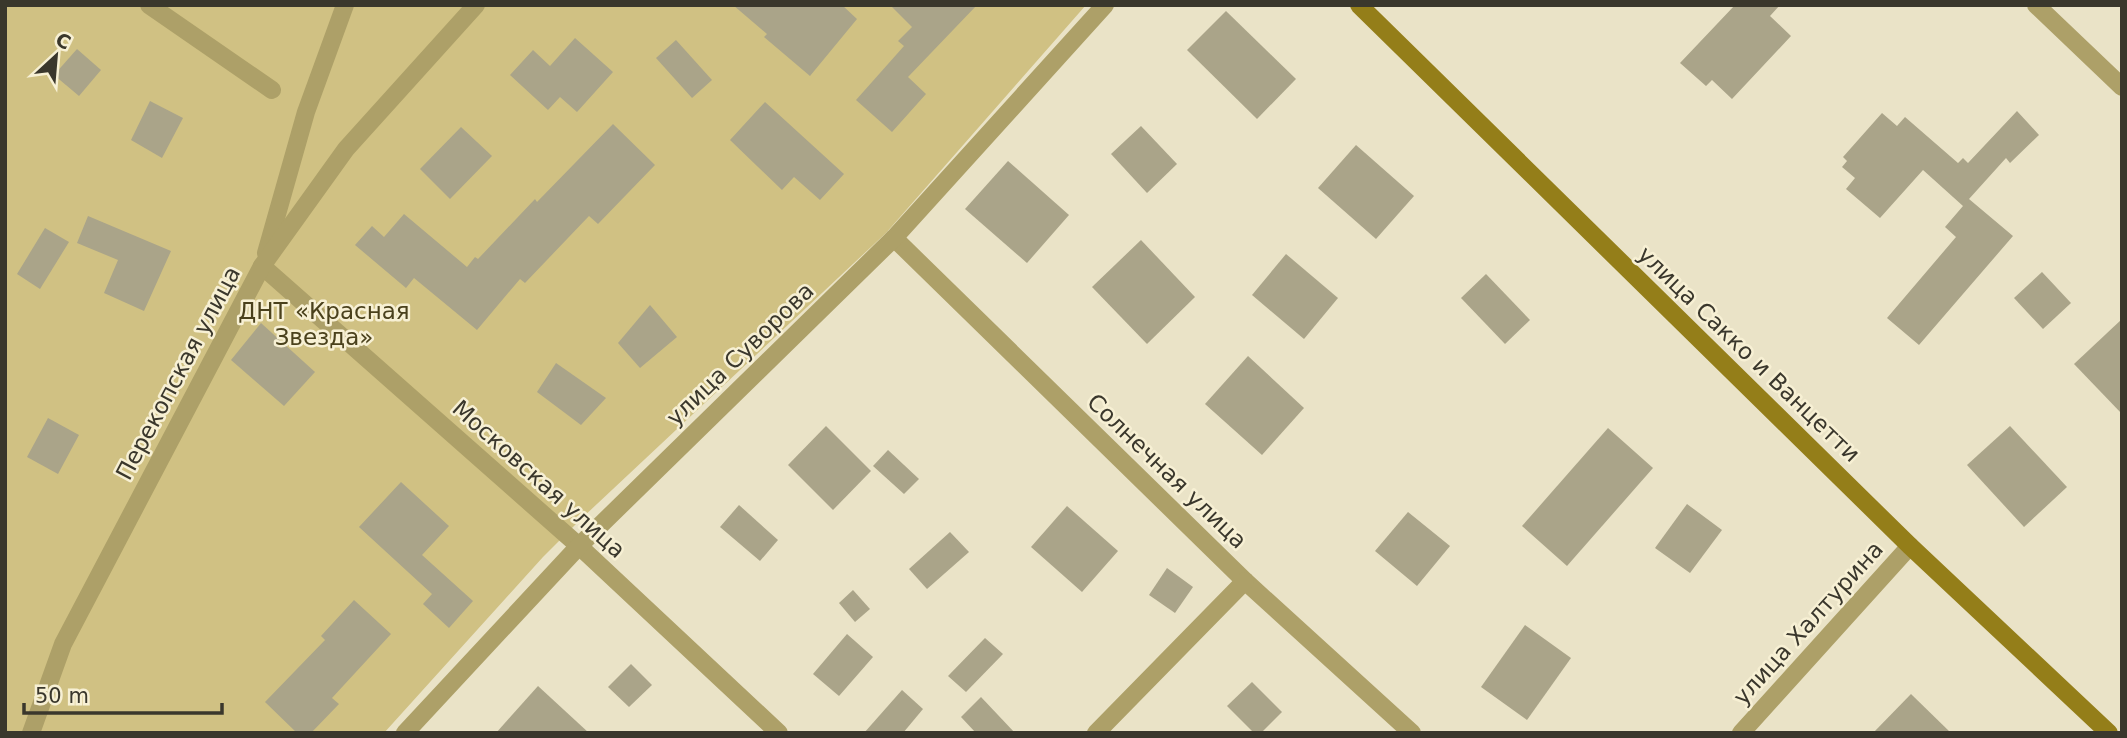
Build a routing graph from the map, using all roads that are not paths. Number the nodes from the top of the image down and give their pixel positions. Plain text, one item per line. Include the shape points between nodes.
1 (149, 5) edge
2 (345, 5) edge
3 (476, 5) edge
4 (1105, 5) edge
5 (1359, 5) edge
6 (2036, 5) edge
7 (2122, 87) edge
8 (272, 90) dead end
9 (894, 238) junction
10 (262, 266) junction
11 (579, 546) junction
12 (1910, 546) junction
13 (1245, 581) junction
14 (31, 733) edge
15 (404, 733) edge
16 (779, 733) edge
17 (1096, 733) edge
18 (1412, 733) edge
19 (1741, 733) edge
20 (2109, 733) edge

1 - 8 street
2 - 10 street via 306,113
3 - 10 street, Перекопская улица via 346,149
4 - 9 street, улица Суворова
5 - 12 main road, улица Сакко и Ванцетти
6 - 7 street
9 - 11 street, улица Суворова
9 - 13 street, Солнечная улица
10 - 11 street, Московская улица
10 - 14 street, Перекопская улица via 63,644
11 - 15 street, улица Суворова
11 - 16 street, Московская улица
12 - 19 street, улица Халтурина
12 - 20 main road, улица Сакко и Ванцетти
13 - 17 street
13 - 18 street, Солнечная улица

